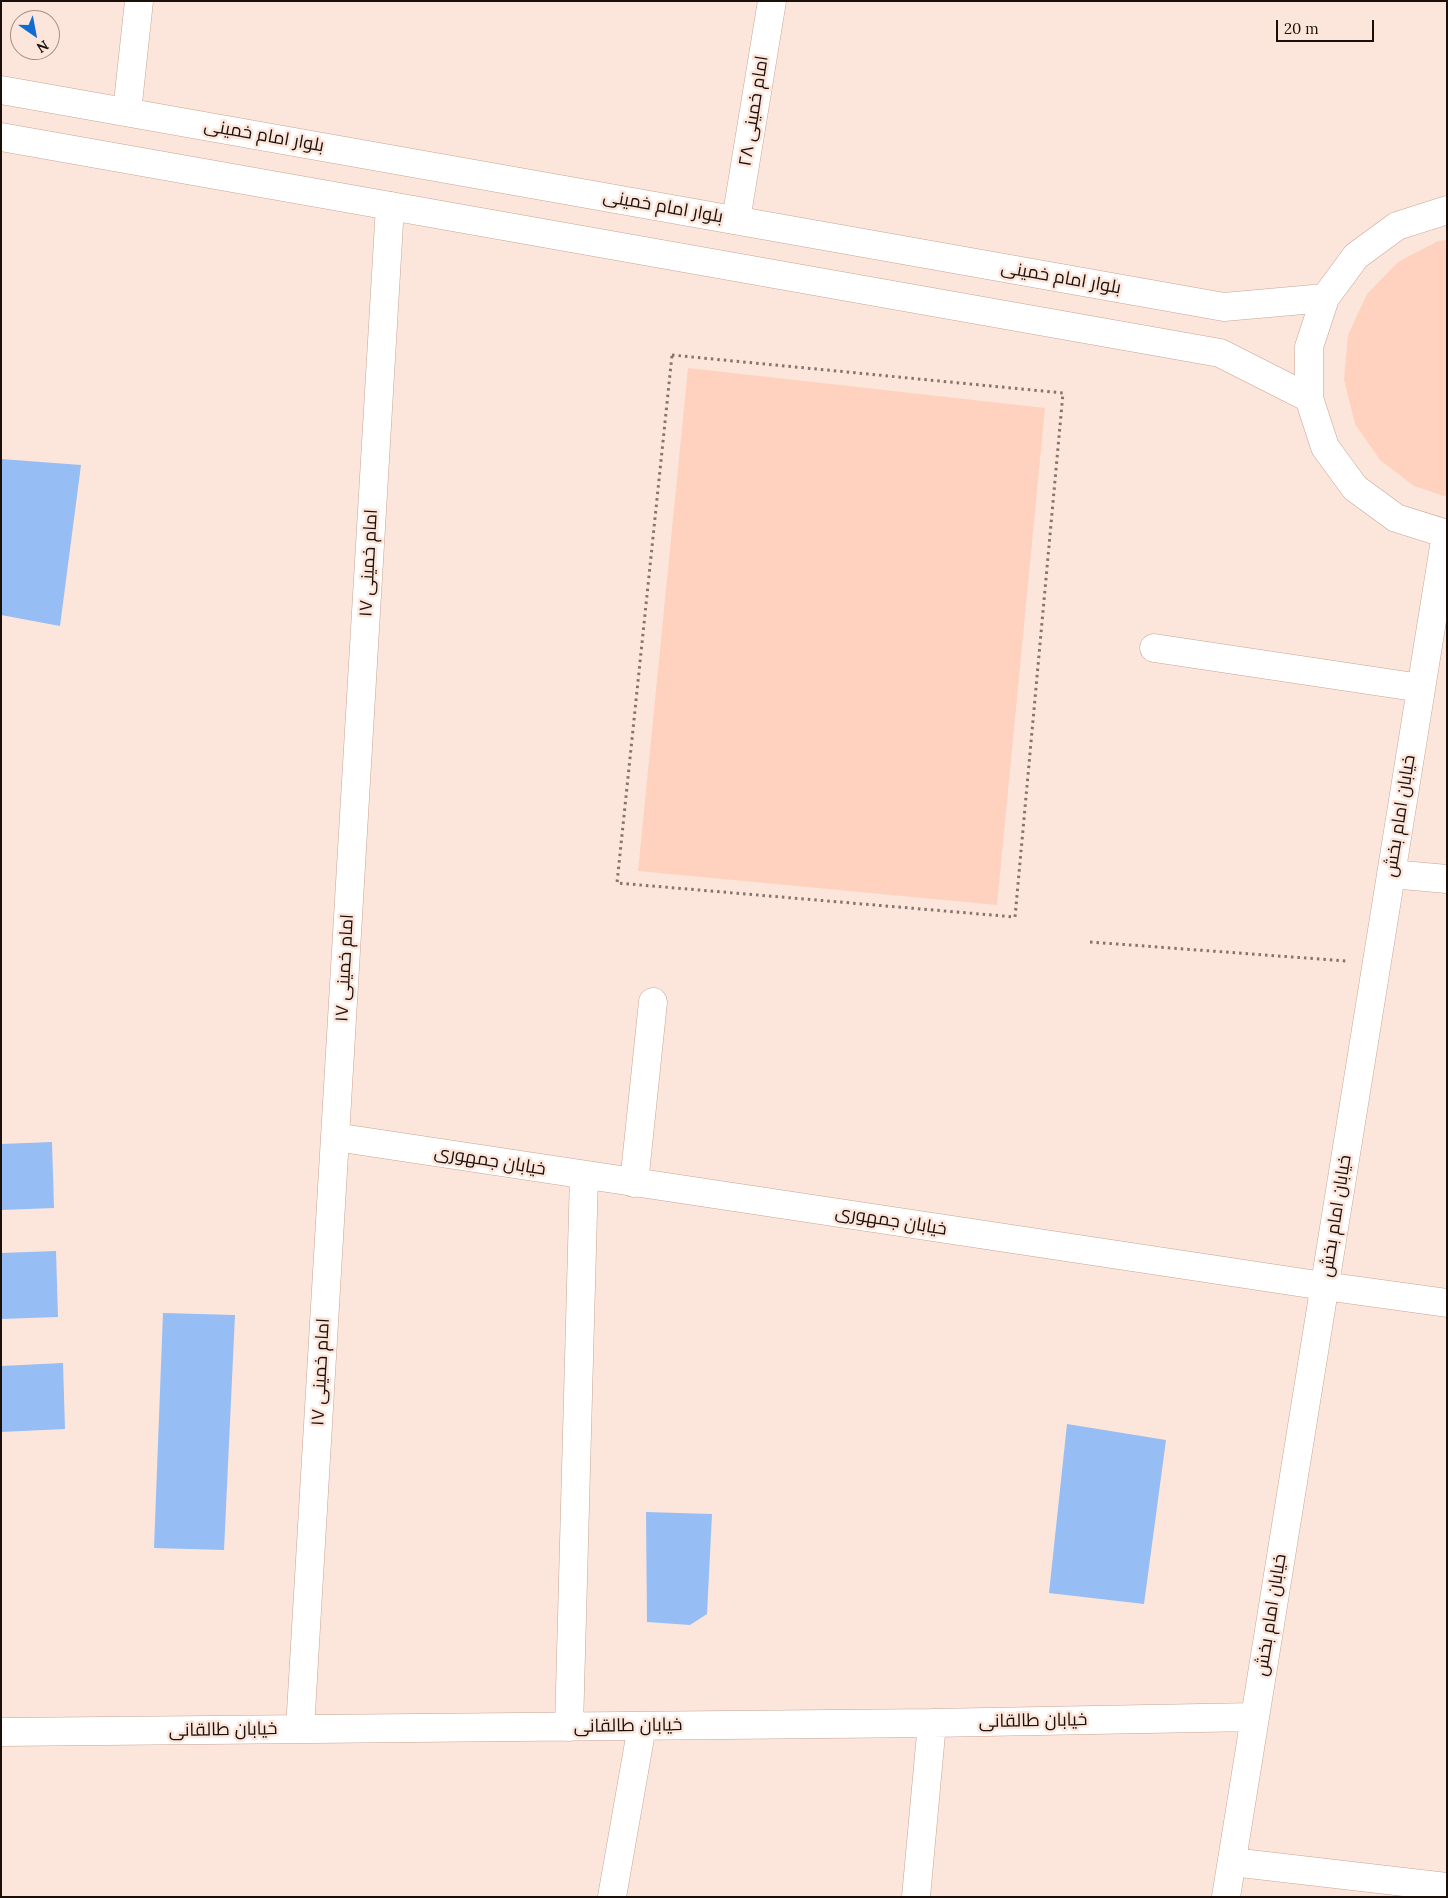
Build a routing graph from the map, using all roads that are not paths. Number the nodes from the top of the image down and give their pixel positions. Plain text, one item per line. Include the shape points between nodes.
1 (139, 1) edge
2 (772, 1) edge
3 (1, 90) edge
4 (127, 112) junction
5 (1, 137) edge
6 (390, 206) junction
7 (1447, 210) edge
8 (736, 220) junction
9 (1325, 298) junction
10 (1309, 398) junction
11 (1446, 534) edge
12 (1154, 648) dead end
13 (1421, 688) junction
14 (1391, 874) junction
15 (1447, 879) edge
16 (653, 1002) dead end
17 (335, 1138) junction
18 (584, 1175) junction
19 (634, 1182) junction
20 (1324, 1286) junction
21 (1447, 1303) edge
22 (1255, 1717) junction
23 (932, 1723) junction
24 (642, 1726) junction
25 (569, 1727) junction
26 (300, 1729) junction
27 (1, 1732) edge
28 (1232, 1862) junction
29 (1447, 1886) edge
30 (612, 1897) edge
31 (916, 1897) edge
32 (1226, 1897) edge

1 - 4 street
2 - 8 street, امام خمینی ۲۸
3 - 4 street, بلوار امام خمینی
4 - 8 street, بلوار امام خمینی
5 - 6 street
6 - 10 street via 1220,353
6 - 17 street, امام خمینی ۱۷
7 - 9 street via 1397,226 1356,256
8 - 9 street, بلوار امام خمینی via 1224,307
9 - 10 street via 1309,347
10 - 11 street via 1325,447 1355,488 1396,518
11 - 13 street, خیابان امام بخش
12 - 13 street
13 - 14 street, خیابان امام بخش
14 - 15 street
14 - 20 street, خیابان امام بخش
16 - 19 street
17 - 18 street, خیابان جمهوری
17 - 26 street, امام خمینی ۱۷
18 - 19 street, خیابان جمهوری
18 - 25 street
19 - 20 street, خیابان جمهوری
20 - 21 street, خیابان جمهوری
20 - 22 street, خیابان امام بخش
22 - 23 street, خیابان طالقانی
22 - 28 street, خیابان امام بخش
23 - 24 street, خیابان طالقانی
23 - 31 street
24 - 25 street, خیابان طالقانی
24 - 30 street
25 - 26 street, خیابان طالقانی
26 - 27 street, خیابان طالقانی
28 - 29 street
28 - 32 street, خیابان امام بخش

